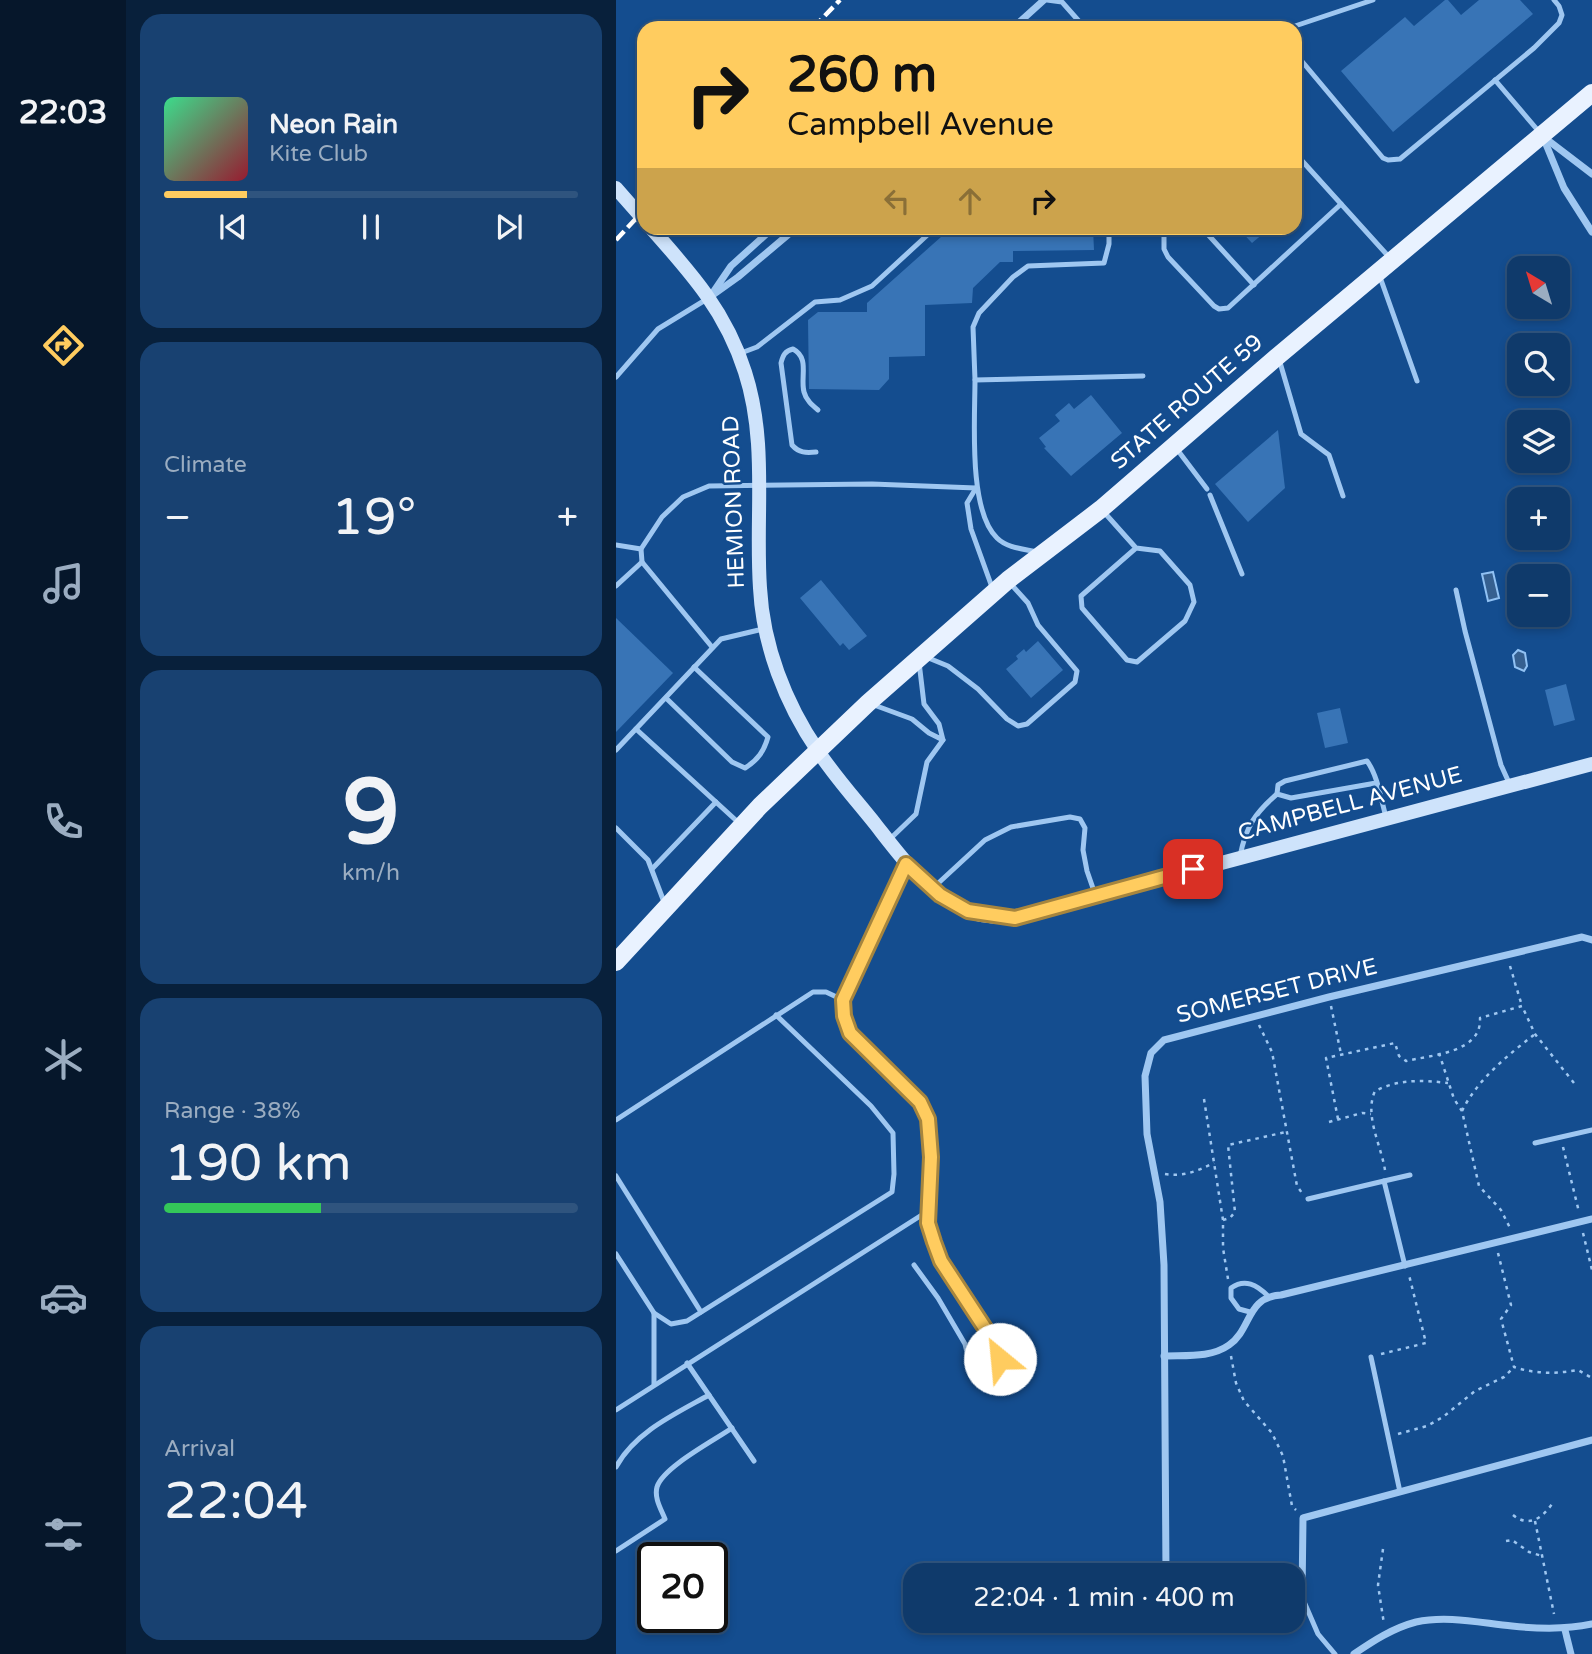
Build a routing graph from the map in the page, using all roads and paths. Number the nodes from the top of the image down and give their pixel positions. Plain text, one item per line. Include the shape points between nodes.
1 (1045, 0) edge
2 (1373, 0) edge
3 (1554, 0) edge
4 (1021, 21) edge
5 (1079, 21) edge
6 (1302, 24) edge
7 (1302, 60) edge
8 (1495, 80) junction
9 (1592, 93) edge
10 (1543, 136) junction
11 (1302, 161) edge
12 (1592, 174) edge
13 (616, 188) edge
14 (1341, 204) junction
15 (637, 212) edge
16 (1592, 232) edge
17 (657, 235) edge
18 (765, 235) edge
19 (788, 235) edge
20 (927, 235) edge
21 (1109, 235) edge
22 (1164, 235) edge
23 (1208, 235) edge
24 (1393, 262) junction
25 (1378, 274) junction
26 (1254, 285) junction
27 (710, 297) junction
28 (738, 355) junction
29 (1278, 356) junction
30 (1143, 376) dead end
31 (616, 377) edge
32 (975, 380) junction
33 (1417, 381) dead end
34 (818, 410) dead end
35 (1174, 445) junction
36 (816, 452) dead end
37 (760, 484) junction
38 (976, 488) junction
39 (1343, 496) dead end
40 (1101, 509) junction
41 (616, 545) edge
42 (1136, 548) junction
43 (641, 549) junction
44 (1041, 553) junction
45 (642, 562) junction
46 (1242, 573) dead end
47 (1008, 580) junction
48 (616, 586) edge
49 (1456, 590) dead end
50 (995, 594) junction
51 (765, 628) junction
52 (712, 647) junction
53 (921, 658) junction
54 (694, 667) junction
55 (666, 698) junction
56 (868, 703) junction
57 (636, 729) junction
58 (943, 740) junction
59 (616, 750) edge
60 (818, 752) junction
61 (1592, 764) edge
62 (1376, 783) junction
63 (1510, 785) junction
64 (1277, 794) junction
65 (716, 802) junction
66 (1386, 817) junction
67 (742, 827) junction
68 (616, 828) edge
69 (888, 841) junction
70 (1240, 856) junction
71 (906, 864) junction
72 (652, 869) junction
73 (933, 888) junction
74 (1095, 895) junction
75 (667, 908) junction
76 (1592, 940) edge
77 (1507, 955) junction
78 (616, 962) edge
79 (1329, 997) junction
80 (843, 1000) junction
81 (1522, 1006) junction
82 (1256, 1015) junction
83 (776, 1016) junction
84 (1535, 1034) junction
85 (1438, 1053) junction
86 (1342, 1054) junction
87 (1448, 1083) junction
88 (1574, 1083) dead end
89 (1204, 1099) dead end
90 (1462, 1111) junction
91 (1371, 1114) junction
92 (1338, 1119) junction
93 (616, 1120) edge
94 (1329, 1122) dead end
95 (1592, 1130) edge
96 (1286, 1132) junction
97 (1560, 1138) junction
98 (1535, 1143) dead end
99 (1214, 1163) junction
100 (1155, 1172) junction
101 (1410, 1175) dead end
102 (616, 1176) edge
103 (1384, 1181) junction
104 (1308, 1199) joint
105 (928, 1211) junction
106 (1592, 1219) edge
107 (1223, 1220) junction
108 (1580, 1222) junction
109 (1513, 1238) junction
110 (1496, 1243) junction
111 (616, 1254) edge
112 (914, 1265) dead end
113 (1405, 1266) junction
114 (1592, 1270) edge
115 (1231, 1288) junction
116 (1268, 1296) junction
117 (701, 1312) junction
118 (1250, 1312) junction
119 (654, 1313) junction
120 (1228, 1346) junction
121 (1164, 1356) junction
122 (1371, 1357) joint
123 (687, 1363) junction
124 (1514, 1367) junction
125 (1592, 1378) edge
126 (654, 1384) junction
127 (709, 1395) junction
128 (616, 1410) edge
129 (732, 1428) junction
130 (1388, 1436) junction
131 (1592, 1440) edge
132 (617, 1461) edge
133 (754, 1461) dead end
134 (1400, 1492) junction
135 (1552, 1504) dead end
136 (1513, 1515) dead end
137 (1303, 1518) junction
138 (1535, 1521) junction
139 (1506, 1541) dead end
140 (1383, 1549) dead end
141 (616, 1551) edge
142 (1542, 1556) junction
143 (1166, 1563) edge
144 (1300, 1563) edge
145 (1305, 1610) edge
146 (1555, 1614) dead end
147 (1592, 1625) edge
148 (1565, 1630) junction
149 (1386, 1634) junction
150 (1335, 1654) edge
151 (1354, 1654) edge
152 (1571, 1654) edge

1 - 4 street
1 - 5 lane via 1062,2
2 - 6 lane
3 - 8 lane via 1562,15 1559,23
7 - 8 lane via 1388,160 1400,159
8 - 10 lane
9 - 10 main road, STATE ROUTE 59
10 - 12 street
10 - 16 street via 1564,188
10 - 24 main road, STATE ROUTE 59
11 - 14 lane
13 - 15 street
14 - 24 lane
14 - 26 lane
17 - 27 street, HEMION ROAD
18 - 27 street via 731,266
19 - 27 street
20 - 28 lane via 872,286 840,300 814,302 758,347
21 - 32 lane via 1104,263 1028,266 979,313 973,327
22 - 26 lane via 1168,257 1219,309 1228,308
23 - 26 lane
24 - 25 main road, STATE ROUTE 59
25 - 29 main road, STATE ROUTE 59
25 - 33 lane
27 - 28 street, HEMION ROAD
27 - 31 lane via 658,329
28 - 37 street, HEMION ROAD via 754,410
29 - 35 main road, STATE ROUTE 59
29 - 39 lane via 1301,435 1329,455
30 - 32 lane
32 - 38 lane
34 - 36 lane via 804,391 803,362 789,350 781,363 792,445 806,453
35 - 40 main road, STATE ROUTE 59
35 - 46 lane via 1208,492
37 - 38 lane
37 - 43 lane via 709,486 683,497 662,517
37 - 51 street, HEMION ROAD via 760,589
38 - 44 lane via 996,538
38 - 50 lane via 967,503 971,528
40 - 42 lane
40 - 44 main road, STATE ROUTE 59
41 - 43 lane
42 - 42 lane via 1160,551 1190,585 1194,602 1185,621 1137,662 1127,660 1082,608 1081,596
43 - 45 lane
44 - 47 main road, STATE ROUTE 59
45 - 48 lane
45 - 52 lane
47 - 50 main road, STATE ROUTE 59
47 - 53 lane via 1077,671 1075,682 1027,724 1018,726 948,666
49 - 63 lane
50 - 53 main road, STATE ROUTE 59
51 - 52 lane via 721,639
51 - 60 street, HEMION ROAD via 786,691
52 - 54 lane
53 - 56 main road, STATE ROUTE 59
53 - 58 lane via 924,704 939,724
54 - 55 lane
54 - 55 lane via 768,737 765,750 745,768 732,762
55 - 57 lane
56 - 58 lane via 912,719
56 - 60 main road, STATE ROUTE 59
57 - 59 lane
57 - 65 lane
58 - 69 lane via 927,762 916,814
60 - 67 main road, STATE ROUTE 59
60 - 69 street, CAMPBELL AVENUE
61 - 63 street, CAMPBELL AVENUE
62 - 64 lane via 1291,798
62 - 64 lane via 1370,763 1363,761 1285,781 1278,785
62 - 66 lane
63 - 66 street, CAMPBELL AVENUE
64 - 70 lane via 1244,833
65 - 67 lane
65 - 72 lane
66 - 70 street, CAMPBELL AVENUE
67 - 75 main road, STATE ROUTE 59
68 - 72 lane via 649,860
69 - 71 street, CAMPBELL AVENUE
70 - 74 street, CAMPBELL AVENUE
71 - 73 street, CAMPBELL AVENUE
71 - 80 lane
72 - 75 lane
73 - 74 street, CAMPBELL AVENUE via 968,911 1015,918
73 - 74 lane via 985,840 1011,827 1070,817 1080,819 1085,828 1083,850
75 - 78 main road, STATE ROUTE 59
76 - 77 street, SOMERSET DRIVE via 1582,937
77 - 79 street, SOMERSET DRIVE
77 - 81 path
79 - 82 street, SOMERSET DRIVE
79 - 86 path
80 - 83 lane via 813,992
80 - 105 lane via 850,1033 920,1102 928,1119
81 - 84 path
81 - 85 path via 1480,1018 1469,1043
82 - 96 path via 1272,1052
82 - 100 street, SOMERSET DRIVE via 1164,1040 1151,1053 1144,1076 1147,1133
83 - 93 lane
83 - 117 lane via 871,1106 893,1133 892,1192
84 - 88 path
84 - 90 path via 1496,1067
85 - 86 path via 1406,1061 1395,1043
85 - 87 path
86 - 92 path via 1326,1058
87 - 90 path
87 - 91 path via 1420,1080 1387,1085 1375,1091
89 - 99 path
90 - 109 path via 1479,1186 1501,1210
91 - 92 path
91 - 103 path
92 - 94 path
95 - 97 lane
96 - 104 path via 1297,1186
96 - 107 path via 1228,1144 1235,1212
97 - 98 lane
97 - 108 path
99 - 100 path via 1176,1176
99 - 107 path
100 - 121 street, SOMERSET DRIVE via 1164,1265
101 - 103 lane
102 - 117 lane
103 - 104 lane
103 - 113 lane
105 - 112 lane via 941,1261 998,1348 1000,1359 993,1369 980,1377 938,1298
105 - 123 lane
106 - 108 street
107 - 115 path
108 - 109 street
108 - 114 path
109 - 110 street
110 - 113 street
110 - 124 path via 1511,1305 1501,1319
111 - 119 lane
113 - 116 street
113 - 122 path via 1426,1343
115 - 116 lane via 1250,1283
115 - 118 lane via 1231,1298 1239,1309
116 - 118 street
117 - 119 lane via 671,1324
118 - 120 street via 1241,1334
119 - 126 lane
120 - 121 street via 1209,1354
120 - 137 path via 1236,1383 1252,1413 1272,1433 1283,1456 1292,1506
121 - 143 street, SOMERSET DRIVE
122 - 130 lane
123 - 126 lane
123 - 127 lane
124 - 125 path via 1559,1374 1578,1370
124 - 130 path via 1427,1426
126 - 128 lane
127 - 129 lane
127 - 132 lane via 632,1443
129 - 133 lane
129 - 141 lane via 663,1477 657,1498 665,1519
130 - 134 lane
131 - 134 street
134 - 137 street
135 - 138 path
136 - 138 path
137 - 144 street
138 - 142 path
139 - 142 path
140 - 149 path via 1378,1585
142 - 146 path
145 - 150 lane
147 - 148 street
148 - 149 street via 1458,1619 1416,1622
148 - 152 street
149 - 151 street

